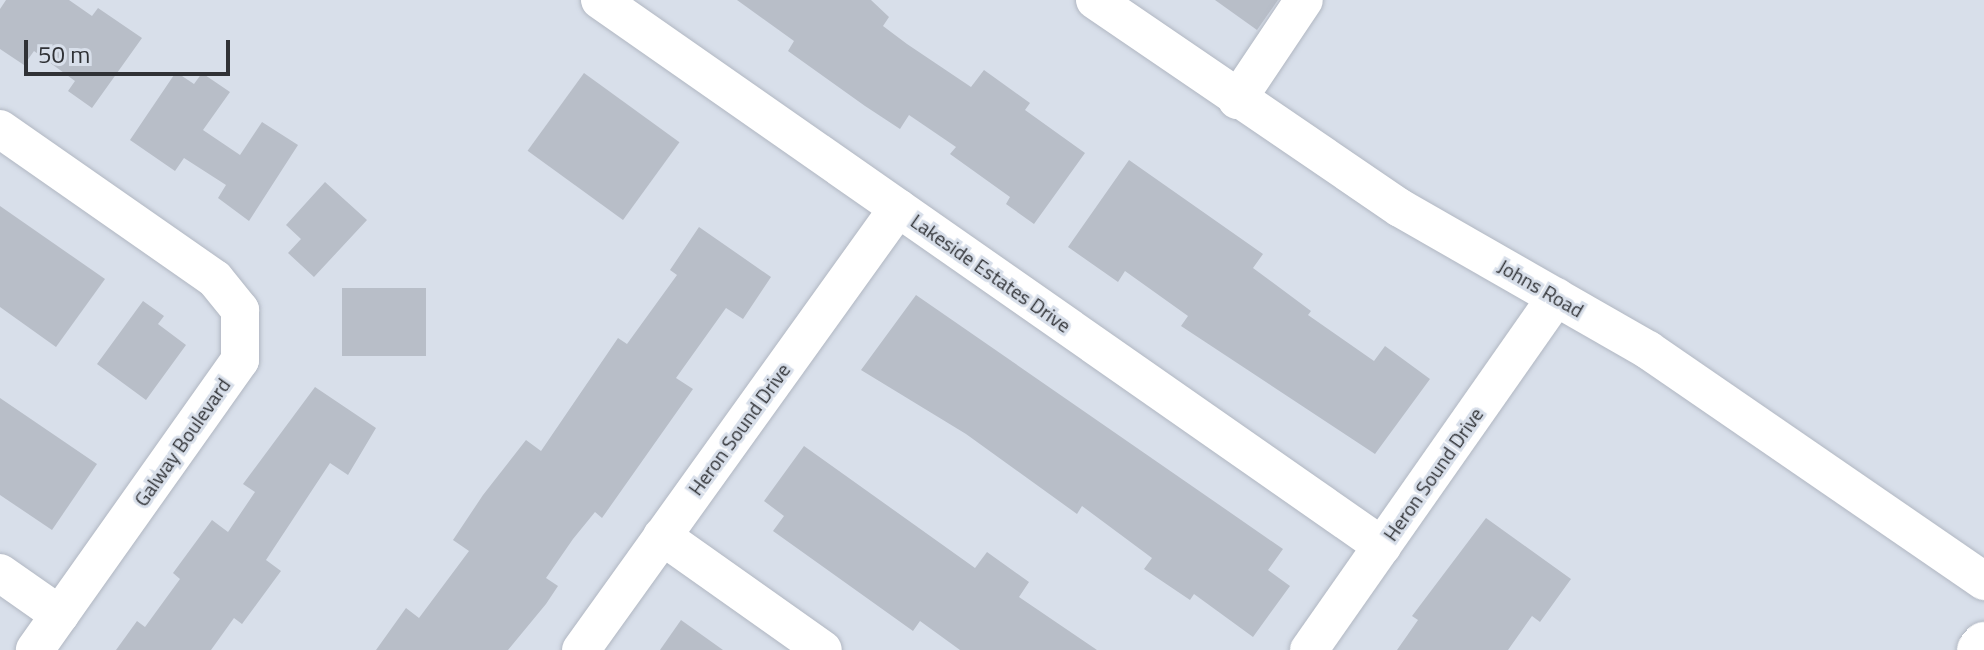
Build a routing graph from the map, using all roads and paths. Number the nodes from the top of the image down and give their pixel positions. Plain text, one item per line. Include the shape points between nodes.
1 (600, 0) edge
2 (1095, 0) edge
3 (1304, 0) edge
4 (1237, 100) junction
5 (0, 129) edge
6 (898, 208) junction
7 (1556, 297) junction
8 (662, 536) junction
9 (1382, 546) junction
10 (0, 573) edge
11 (1974, 574) edge
12 (60, 615) junction
13 (1984, 644) edge
14 (35, 650) edge
15 (581, 650) edge
16 (823, 650) edge
17 (1309, 650) edge
18 (1979, 650) edge

1 - 6 street, Lakeside Estates Drive
2 - 4 street, Johns Road
3 - 4 street
4 - 7 street, Johns Road via 1400,208
5 - 12 street, Galway Boulevard via 215,279 240,310 240,360
6 - 8 street, Heron Sound Drive
6 - 9 street, Lakeside Estates Drive
7 - 9 street, Heron Sound Drive
7 - 11 street, Johns Road via 1648,350
8 - 15 street, Heron Sound Drive
8 - 16 street
9 - 17 street, Heron Sound Drive
10 - 12 street
12 - 14 street, Galway Boulevard
13 - 18 highway

